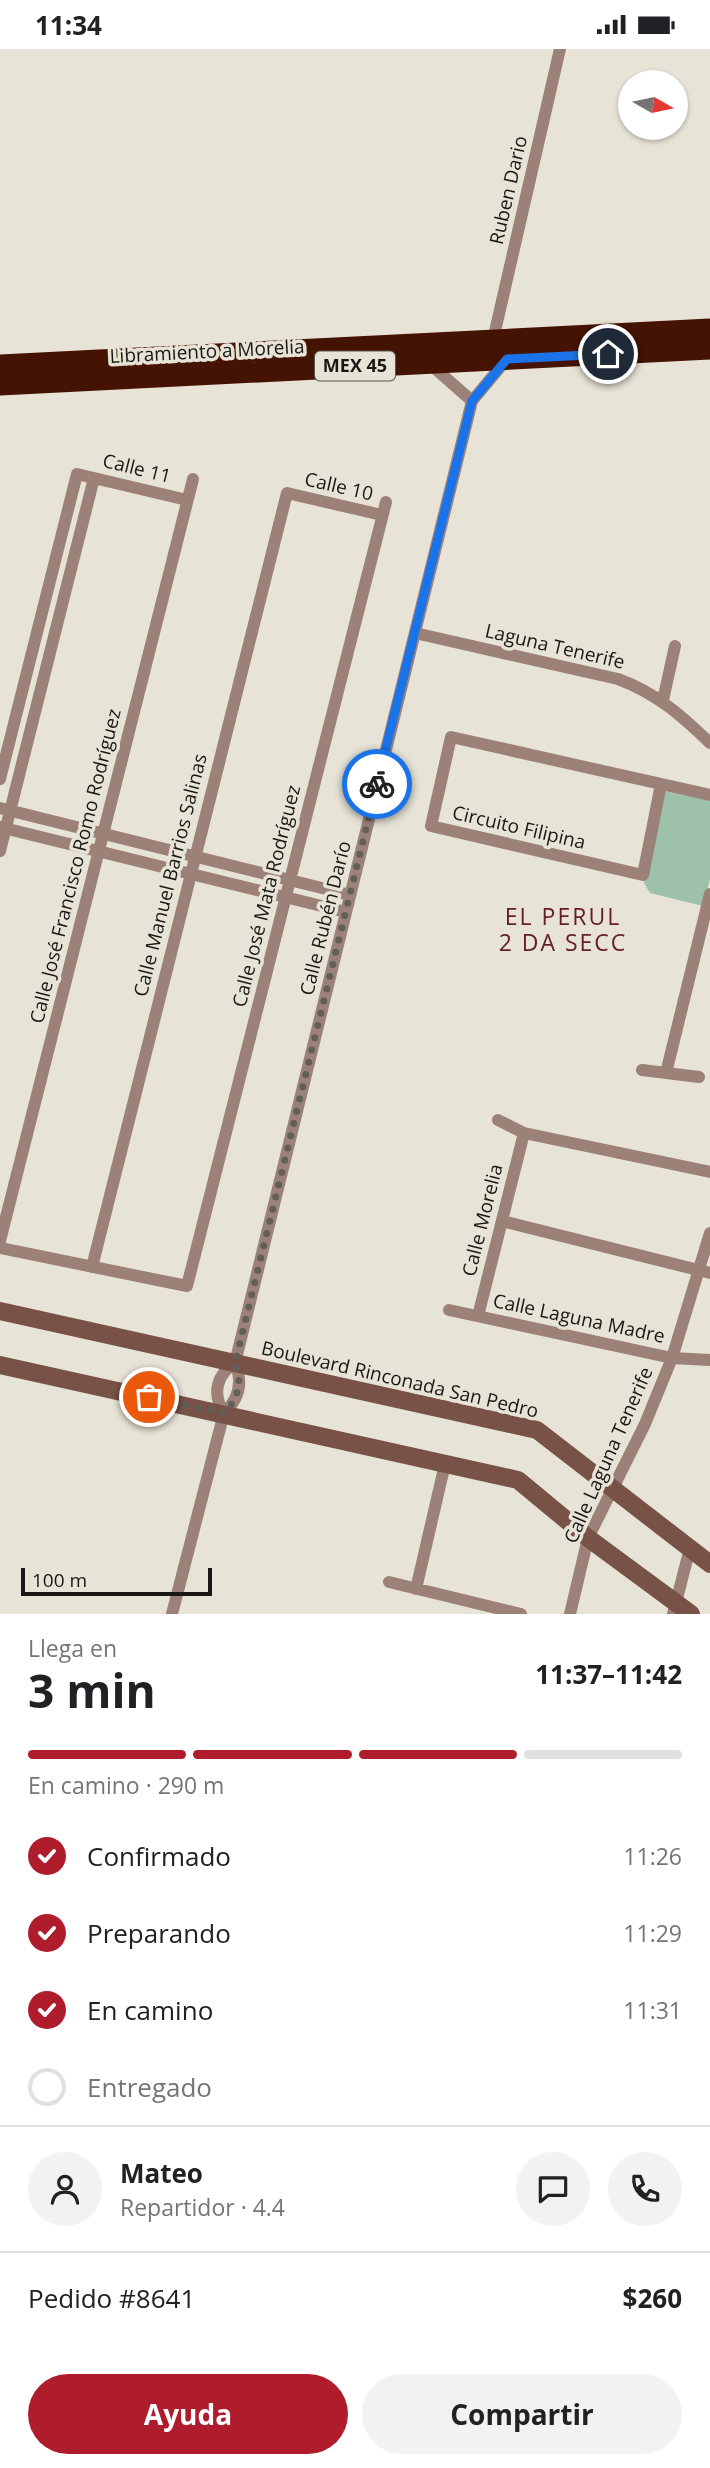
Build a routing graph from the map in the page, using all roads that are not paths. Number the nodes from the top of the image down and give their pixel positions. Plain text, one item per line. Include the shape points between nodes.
1 (560, 49) edge
2 (710, 329) edge
3 (493, 340) junction
4 (710, 349) edge
5 (507, 359) junction
6 (428, 363) junction
7 (0, 365) edge
8 (0, 385) edge
9 (472, 401) junction
10 (93, 478) junction
11 (193, 479) dead end
12 (286, 493) joint
13 (187, 501) junction
14 (386, 502) dead end
15 (382, 515) junction
16 (415, 633) junction
17 (675, 646) dead end
18 (663, 700) junction
19 (710, 743) edge
20 (0, 779) edge
21 (661, 784) junction
22 (710, 795) edge
23 (5, 810) edge
24 (3, 828) edge
25 (103, 834) junction
26 (0, 851) edge
27 (99, 851) junction
28 (195, 856) junction
29 (191, 874) junction
30 (290, 880) junction
31 (350, 894) junction
32 (710, 894) edge
33 (285, 897) junction
34 (346, 912) junction
35 (642, 1070) dead end
36 (666, 1073) junction
37 (699, 1077) dead end
38 (498, 1120) dead end
39 (524, 1133) junction
40 (710, 1172) edge
41 (502, 1221) junction
42 (710, 1233) edge
43 (0, 1241) edge
44 (0, 1248) edge
45 (92, 1266) junction
46 (705, 1272) edge
47 (449, 1310) dead end
48 (0, 1311) edge
49 (478, 1316) junction
50 (672, 1358) junction
51 (710, 1360) edge
52 (235, 1363) junction
53 (0, 1365) edge
54 (224, 1413) junction
55 (445, 1464) junction
56 (614, 1489) junction
57 (588, 1538) junction
58 (690, 1548) junction
59 (710, 1564) edge
60 (389, 1582) dead end
61 (416, 1589) junction
62 (675, 1608) edge
63 (172, 1614) edge
64 (521, 1614) edge
65 (570, 1614) edge
66 (691, 1614) edge

1 - 3 street, Ruben Dario
2 - 3 highway, Libramiento a Morelia / MEX 45
3 - 7 highway, Libramiento a Morelia / MEX 45
4 - 5 highway, Libramiento a Morelia / MEX 45
5 - 6 highway, Libramiento a Morelia / MEX 45
5 - 9 street, Calle Rubén Darío
6 - 8 highway, Libramiento a Morelia / MEX 45
6 - 9 street
9 - 16 street, Calle Rubén Darío
10 - 13 street, Calle 11
10 - 20 street, Calle 11 via 77,474
10 - 23 street
11 - 13 street, Calle José Francisco Romo Rodríguez
12 - 15 street, Calle 10
12 - 28 street, Calle Manuel Barrios Salinas
13 - 25 street, Calle José Francisco Romo Rodríguez
14 - 15 street, Calle José Mata Rodríguez
15 - 30 street, Calle José Mata Rodríguez
16 - 18 street, Laguna Tenerife via 618,679
16 - 31 street, Calle Rubén Darío
17 - 18 street
18 - 19 street, Laguna Tenerife
21 - 21 street, Circuito Filipina via 451,737 431,826 643,875
21 - 22 street, Circuito Filipina
23 - 24 street
23 - 25 street
24 - 26 street
24 - 27 street
25 - 27 street, Calle José Francisco Romo Rodríguez
25 - 28 street
27 - 29 street
27 - 43 street, Calle José Francisco Romo Rodríguez
28 - 29 street, Calle Manuel Barrios Salinas
28 - 30 street
29 - 33 street
29 - 45 street, Calle Manuel Barrios Salinas
30 - 31 street
30 - 33 street, Calle José Mata Rodríguez
31 - 34 street, Calle Rubén Darío
32 - 36 street
33 - 34 street
33 - 45 street, Calle José Mata Rodríguez via 187,1286
34 - 52 street, Calle Rubén Darío
35 - 36 street
36 - 37 street
38 - 39 street
39 - 40 street
39 - 41 street, Calle Morelia
41 - 46 street
41 - 49 street, Calle Morelia
42 - 46 street, Calle Laguna Tenerife
44 - 45 street
46 - 50 street, Calle Laguna Tenerife
47 - 49 street, Calle Laguna Madre
48 - 52 street, Boulevard Rinconada San Pedro
49 - 50 street, Calle Laguna Madre
50 - 51 street, Calle Laguna Madre
50 - 56 street, Calle Laguna Tenerife
52 - 54 street, Calle Rubén Darío via 237,1394
52 - 54 street, Calle Rubén Darío via 218,1381 217,1398
52 - 56 street, Boulevard Rinconada San Pedro via 537,1430
53 - 54 street
54 - 55 street
54 - 63 street, Calle Rubén Darío
55 - 57 street via 518,1480
55 - 61 street
56 - 57 street, Calle Laguna Tenerife
56 - 58 street, Boulevard Rinconada San Pedro
57 - 62 street
57 - 65 street, Calle Laguna Tenerife
58 - 59 street, Boulevard Rinconada San Pedro
58 - 62 street
60 - 61 street
61 - 64 street
62 - 66 street

